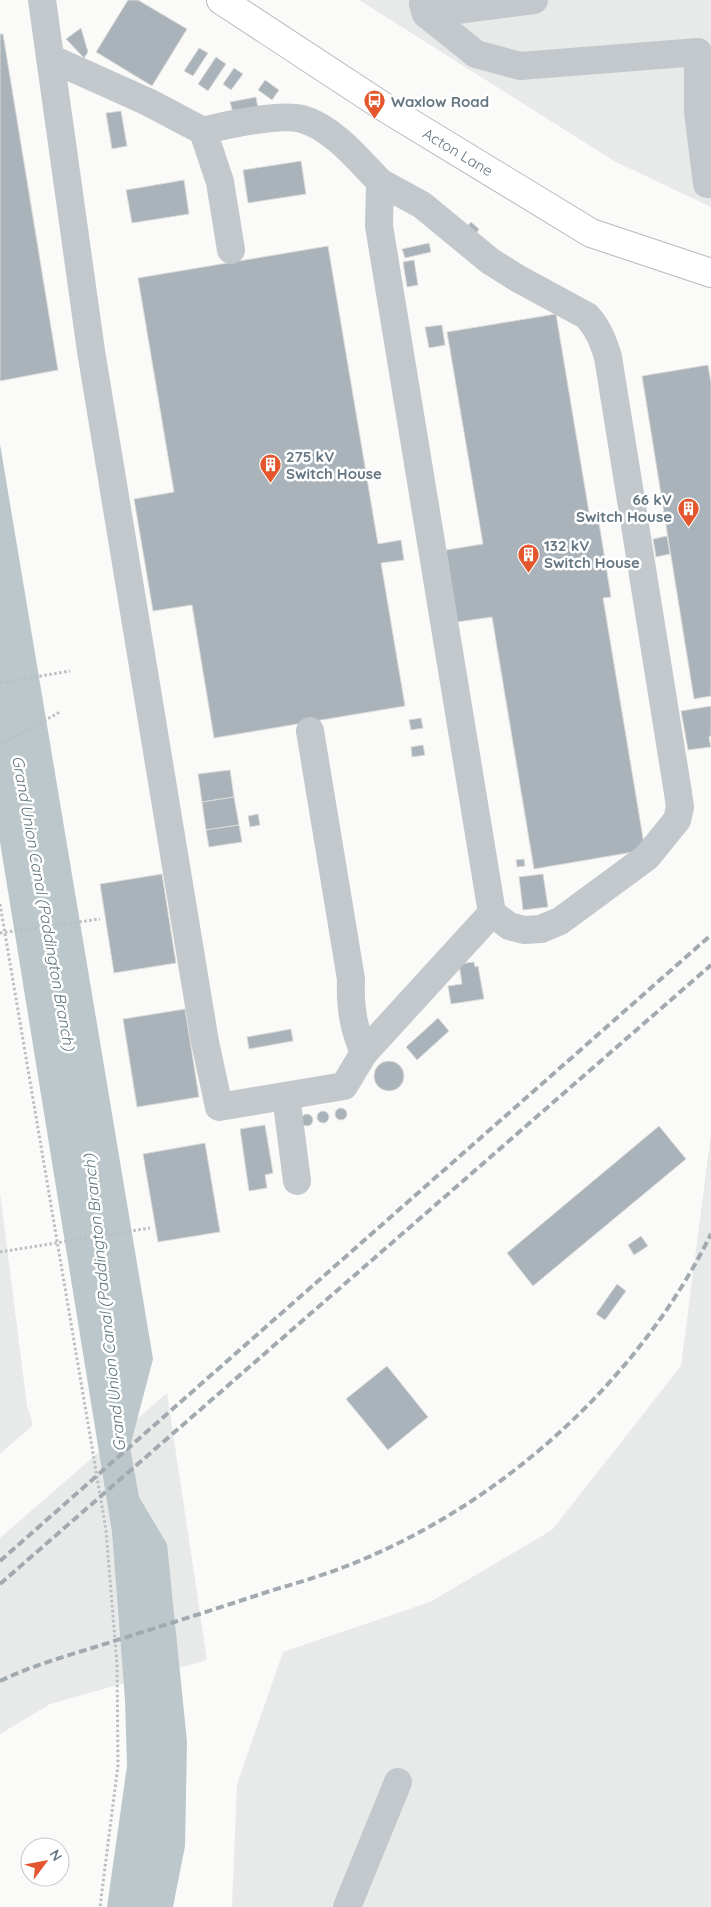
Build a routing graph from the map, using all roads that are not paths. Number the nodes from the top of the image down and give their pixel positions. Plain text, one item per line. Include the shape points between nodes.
1 (42, 0) edge
2 (221, 0) edge
3 (534, 0) edge
4 (424, 7) edge
5 (50, 58) junction
6 (203, 131) junction
7 (380, 182) junction
8 (707, 184) dead end
9 (231, 250) dead end
10 (711, 273) edge
11 (310, 731) dead end
12 (492, 913) junction
13 (364, 1053) junction
14 (286, 1096) junction
15 (297, 1181) dead end
16 (398, 1782) dead end
17 (347, 1907) edge

1 - 5 lane
2 - 10 main road, Acton Lane via 384,107 591,233
3 - 4 lane
4 - 8 lane via 476,54 520,66 698,52 698,112
5 - 6 lane
5 - 14 lane via 92,360 205,1042 219,1108
6 - 7 lane via 286,117 302,119 343,144
6 - 9 lane via 220,182
7 - 12 lane via 379,226
7 - 12 lane via 422,205 490,261 516,278 587,316 603,340 678,793 680,807 677,820 647,857 560,921 524,930 509,926
11 - 13 lane via 351,980 350,1004
12 - 13 lane
13 - 14 lane via 344,1086
14 - 15 lane
16 - 17 lane

